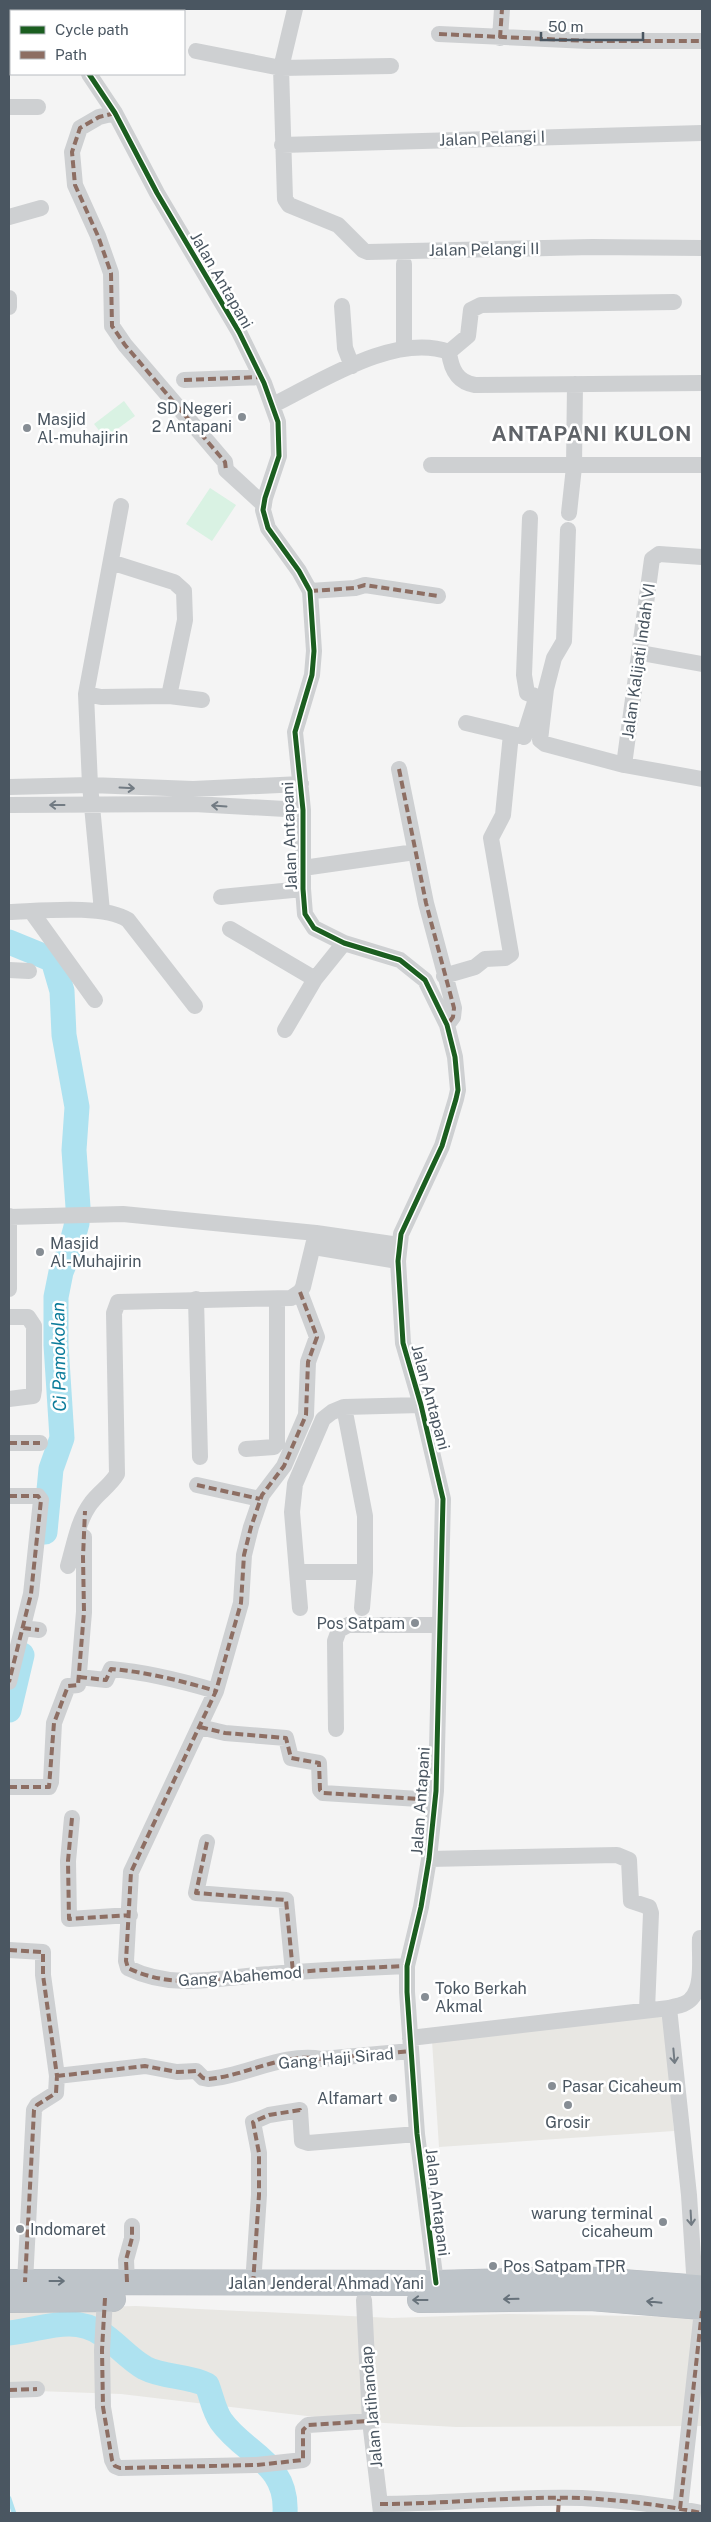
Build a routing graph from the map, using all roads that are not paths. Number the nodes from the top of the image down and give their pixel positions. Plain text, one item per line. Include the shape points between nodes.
1 (295, 9) edge
2 (502, 9) edge
3 (438, 34) dead end
4 (500, 38) junction
5 (702, 41) edge
6 (196, 51) dead end
7 (392, 66) dead end
8 (281, 68) junction
9 (90, 75) edge
10 (9, 106) edge
11 (38, 107) dead end
12 (115, 113) junction
13 (702, 133) edge
14 (282, 145) junction
15 (41, 208) dead end
16 (9, 217) edge
17 (702, 248) edge
18 (404, 264) dead end
19 (9, 298) edge
20 (674, 302) dead end
21 (342, 306) dead end
22 (9, 307) edge
23 (404, 349) junction
24 (449, 352) junction
25 (352, 366) junction
26 (261, 377) junction
27 (184, 380) dead end
28 (702, 382) edge
29 (575, 384) junction
30 (273, 405) junction
31 (431, 465) dead end
32 (702, 465) edge
33 (574, 467) junction
34 (264, 505) junction
35 (121, 506) dead end
36 (569, 513) dead end
37 (530, 518) dead end
38 (568, 530) dead end
39 (702, 557) edge
40 (111, 562) junction
41 (310, 591) junction
42 (438, 596) dead end
43 (640, 653) junction
44 (702, 664) edge
45 (86, 694) junction
46 (169, 696) junction
47 (202, 700) dead end
48 (466, 723) dead end
49 (529, 736) junction
50 (624, 765) junction
51 (399, 769) dead end
52 (702, 779) edge
53 (301, 784) junction
54 (90, 785) junction
55 (9, 787) edge
56 (244, 787) junction
57 (194, 797) junction
58 (9, 805) edge
59 (92, 805) junction
60 (245, 808) junction
61 (303, 810) junction
62 (415, 852) junction
63 (303, 868) junction
64 (303, 889) junction
65 (221, 897) dead end
66 (31, 911) junction
67 (102, 911) junction
68 (9, 912) edge
69 (230, 929) dead end
70 (344, 944) junction
71 (9, 970) edge
72 (29, 971) dead end
73 (444, 976) junction
74 (315, 979) junction
75 (95, 1000) dead end
76 (196, 1006) dead end
77 (447, 1025) junction
78 (285, 1030) dead end
79 (9, 1216) edge
80 (315, 1240) junction
81 (398, 1253) junction
82 (9, 1289) edge
83 (300, 1292) junction
84 (196, 1299) junction
85 (277, 1299) junction
86 (9, 1317) edge
87 (9, 1399) edge
88 (421, 1405) junction
89 (344, 1407) junction
90 (9, 1443) edge
91 (40, 1443) dead end
92 (246, 1450) dead end
93 (200, 1457) dead end
94 (197, 1485) dead end
95 (9, 1496) edge
96 (260, 1499) junction
97 (86, 1511) junction
98 (68, 1566) dead end
99 (298, 1572) junction
100 (365, 1572) junction
101 (300, 1608) dead end
102 (362, 1608) dead end
103 (439, 1625) junction
104 (79, 1677) junction
105 (9, 1682) edge
106 (216, 1691) junction
107 (200, 1727) junction
108 (336, 1730) dead end
109 (9, 1787) edge
110 (435, 1800) junction
111 (72, 1818) dead end
112 (207, 1842) dead end
113 (429, 1859) junction
114 (130, 1915) junction
115 (700, 1938) dead end
116 (9, 1950) edge
117 (407, 1966) junction
118 (294, 1972) junction
119 (669, 2008) junction
120 (646, 2010) junction
121 (410, 2044) junction
122 (57, 2076) junction
123 (417, 2134) junction
124 (132, 2226) dead end
125 (17, 2282) edge
126 (127, 2282) junction
127 (436, 2283) junction
128 (252, 2284) junction
129 (700, 2294) edge
130 (106, 2298) junction
131 (9, 2300) edge
132 (364, 2300) junction
133 (702, 2312) edge
134 (37, 2389) dead end
135 (9, 2390) edge
136 (370, 2421) junction
137 (558, 2506) edge
138 (381, 2508) edge
139 (680, 2509) junction
140 (654, 2510) edge
141 (702, 2513) edge

1 - 8 street
2 - 4 street
3 - 4 street
4 - 5 street
6 - 8 street
7 - 8 street
8 - 14 street
9 - 12 street, Jalan Antapani
10 - 11 street
12 - 26 street, Jalan Antapani via 157,193 239,332
12 - 34 street via 99,117 80,128 72,152 75,185 111,273 112,326 225,462 226,470
13 - 14 street, Jalan Pelangi I
14 - 17 street, Jalan Pelangi II via 285,199 289,206 338,225 368,252
15 - 16 street
18 - 23 street
19 - 22 street
20 - 24 street via 481,305 471,310 468,336
21 - 25 street via 345,348
23 - 24 street
23 - 25 street via 383,352
24 - 29 street via 450,364 456,374 469,384
25 - 30 street
26 - 27 street
26 - 30 street, Jalan Antapani
28 - 29 street
29 - 33 street
30 - 34 street, Jalan Antapani via 278,422 280,456
31 - 33 street
32 - 33 street
33 - 36 street
34 - 41 street, Jalan Antapani via 268,528
35 - 40 street
37 - 49 street via 524,675 527,693 536,699
38 - 49 street via 564,641 554,658
39 - 43 street, Jalan Kalijati Indah VI via 659,554 654,557
40 - 45 street
40 - 46 street via 174,582 184,591 185,620
41 - 42 street via 364,585
41 - 53 street, Jalan Antapani via 313,668 294,732
43 - 44 street
43 - 50 street, Jalan Kalijati Indah VI
45 - 46 street via 101,697
45 - 54 street
46 - 47 street
48 - 49 street
49 - 50 street via 545,744
49 - 73 street via 491,838 511,954 505,958 485,959 475,967
50 - 52 street
51 - 62 street
53 - 56 street
53 - 61 street, Jalan Antapani
54 - 55 street
54 -> 57 street
54 - 59 street
56 - 57 street
56 - 60 street
57 - 59 street
60 -> 57 street
59 -> 58 street
59 - 67 street
60 - 61 street
61 - 63 street, Jalan Antapani
62 - 63 street
62 - 73 street
63 - 64 street, Jalan Antapani
64 - 65 street
64 - 70 street, Jalan Antapani via 305,914 314,928
66 - 67 street
66 - 68 street
66 - 75 street
67 - 76 street via 128,920
69 - 74 street
70 - 74 street
70 - 77 street, Jalan Antapani via 400,960 413,968 425,980
71 - 72 street
73 - 77 street via 455,1012
74 - 78 street
77 - 81 street, Jalan Antapani via 455,1057 458,1090 442,1146 401,1234
79 - 80 street via 123,1214
79 - 82 street
80 - 81 street
80 - 83 street
81 - 88 street, Jalan Antapani via 401,1330
83 - 85 street via 290,1298
83 - 96 street via 317,1337 308,1362 306,1414 284,1466
84 - 85 street
84 - 93 street
84 - 97 street via 118,1302 114,1313 117,1474
85 - 92 street via 277,1443 274,1447
86 - 87 street via 28,1317 34,1326 34,1390 26,1399
88 - 89 street
88 - 103 street, Jalan Antapani via 443,1498
89 - 99 street via 323,1419 295,1484 292,1512
89 - 100 street via 365,1516
90 - 91 street
94 - 96 street
95 - 105 street via 38,1496 41,1500 31,1629
96 - 106 street via 246,1544 237,1623
97 - 98 street
97 - 104 street
99 - 100 street
99 - 101 street
100 - 102 street
103 - 108 street via 348,1625 340,1630 335,1641
103 - 110 street, Jalan Antapani
104 - 106 street via 106,1680 111,1669 128,1670
104 - 109 street via 78,1685 68,1686 54,1722 49,1787
106 - 107 street
107 - 110 street via 225,1733 286,1738 291,1758 319,1763 320,1790 323,1793
107 - 114 street via 131,1872
110 - 113 street, Jalan Antapani
111 - 114 street via 68,1861 69,1919
112 - 118 street via 196,1893 286,1900
113 - 117 street, Jalan Antapani
113 - 120 street via 625,1857 629,1860 630,1902 649,1907 651,1913
114 - 118 street, Gang Abahemod via 127,1966 154,1978 190,1982
115 - 119 street, Gang Haji Sirad via 699,1985 692,1999
116 - 122 street via 43,1952 43,1975
117 - 118 street, Gang Abahemod
117 - 121 street, Jalan Antapani
119 - 120 street, Gang Haji Sirad
119 -> 129 street
120 - 121 street, Gang Haji Sirad
121 - 122 street, Gang Haji Sirad via 322,2059 311,2057 260,2065 244,2072 208,2079 196,2071 177,2072 145,2066
121 - 123 street, Jalan Antapani
122 - 125 street via 56,2093 34,2110
123 - 127 street, Jalan Antapani
123 - 128 street via 305,2142 300,2110 252,2122 259,2153
124 - 126 street via 126,2260
125 -> 126 highway, Jalan Jenderal Ahmad Yani
126 - 128 highway, Jalan Jenderal Ahmad Yani
127 - 128 highway, Jalan Jenderal Ahmad Yani
127 - 129 highway, Jalan Jenderal Ahmad Yani via 584,2279 660,2283
129 -> 132 highway, Jalan Jenderal Ahmad Yani
130 - 131 highway, Jalan Jenderal Ahmad Yani
130 - 132 highway, Jalan Jenderal Ahmad Yani
130 - 136 street via 103,2407 115,2466 257,2465 303,2460 303,2430 308,2425
132 - 136 street, Jalan Jatihandap
133 - 139 street
134 - 135 street
136 - 138 street, Jalan Jatihandap
137 - 138 street via 429,2504
137 - 140 street via 582,2498
139 - 140 street
139 - 141 street

